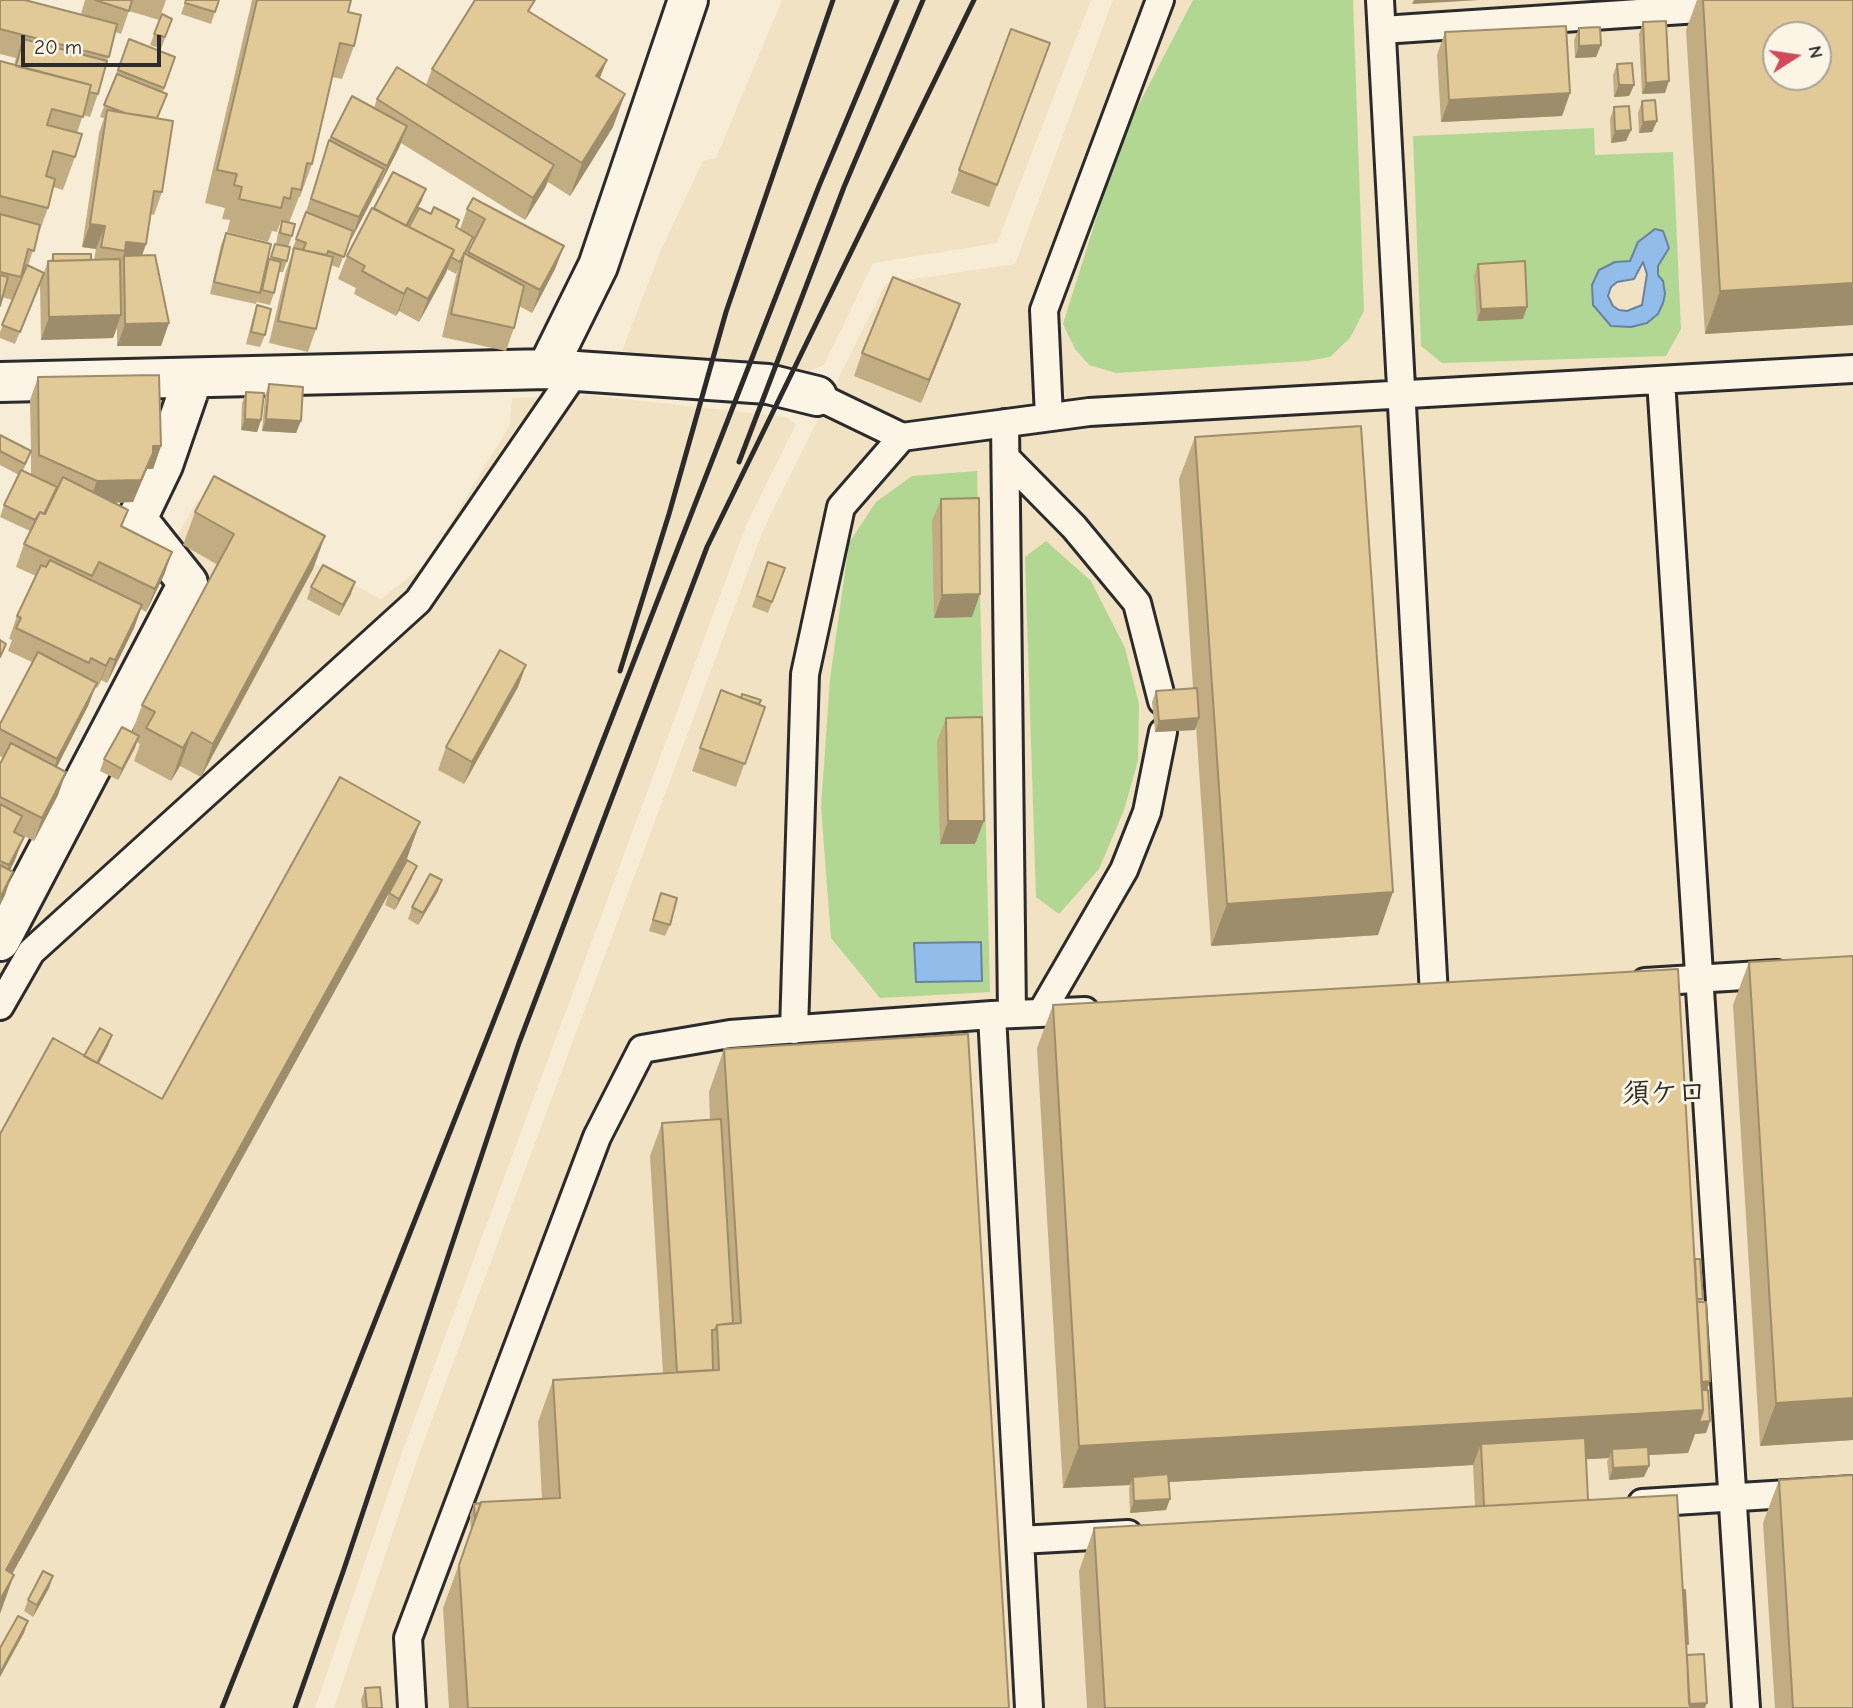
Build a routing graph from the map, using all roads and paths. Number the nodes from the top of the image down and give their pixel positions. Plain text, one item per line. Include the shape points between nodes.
1 (688, 0) edge
2 (1160, 0) edge
3 (1380, 0) edge
4 (1758, 5) edge
5 (1382, 30) junction
6 (1853, 369) edge
7 (562, 370) junction
8 (193, 378) junction
9 (1661, 380) junction
10 (0, 383) edge
11 (1401, 394) junction
12 (817, 396) joint
13 (1049, 417) junction
14 (1004, 423) junction
15 (902, 437) junction
16 (1006, 458) junction
17 (1162, 701) edge
18 (1163, 732) edge
19 (0, 941) edge
20 (1803, 973) edge
21 (1699, 979) junction
22 (1622, 984) edge
23 (1461, 993) edge
24 (1434, 995) junction
25 (1407, 996) edge
26 (0, 1006) edge
27 (1109, 1010) edge
28 (1041, 1013) junction
29 (1002, 1015) junction
30 (794, 1030) junction
31 (1853, 1490) edge
32 (1732, 1497) junction
33 (1620, 1504) edge
34 (1146, 1532) edge
35 (1020, 1540) junction
36 (412, 1708) edge
37 (1029, 1708) edge
38 (1746, 1708) edge

1 - 7 street
2 - 13 lane via 1044,310
3 - 5 lane
4 - 5 lane
5 - 11 lane
6 - 9 lane
7 - 8 street
7 - 12 street via 768,384
7 - 26 lane via 418,601 31,952
8 - 10 street
8 - 19 street via 163,465 137,519 188,583
9 - 11 lane
9 - 21 lane
11 - 13 lane
11 - 24 lane
12 - 15 lane
13 - 14 lane
14 - 15 lane
14 - 16 lane
15 - 30 lane via 841,507 805,674
16 - 17 lane via 1074,527 1137,603
16 - 29 lane
18 - 28 lane via 1147,812 1124,870
20 - 21 lane
21 - 22 lane
21 - 32 lane
23 - 24 lane
24 - 25 lane
27 - 28 lane
28 - 29 lane
29 - 30 lane
29 - 35 lane
30 - 36 lane via 730,1034 642,1049 597,1137 408,1638
31 - 32 lane
32 - 33 lane
32 - 38 lane
34 - 35 lane
35 - 37 lane

